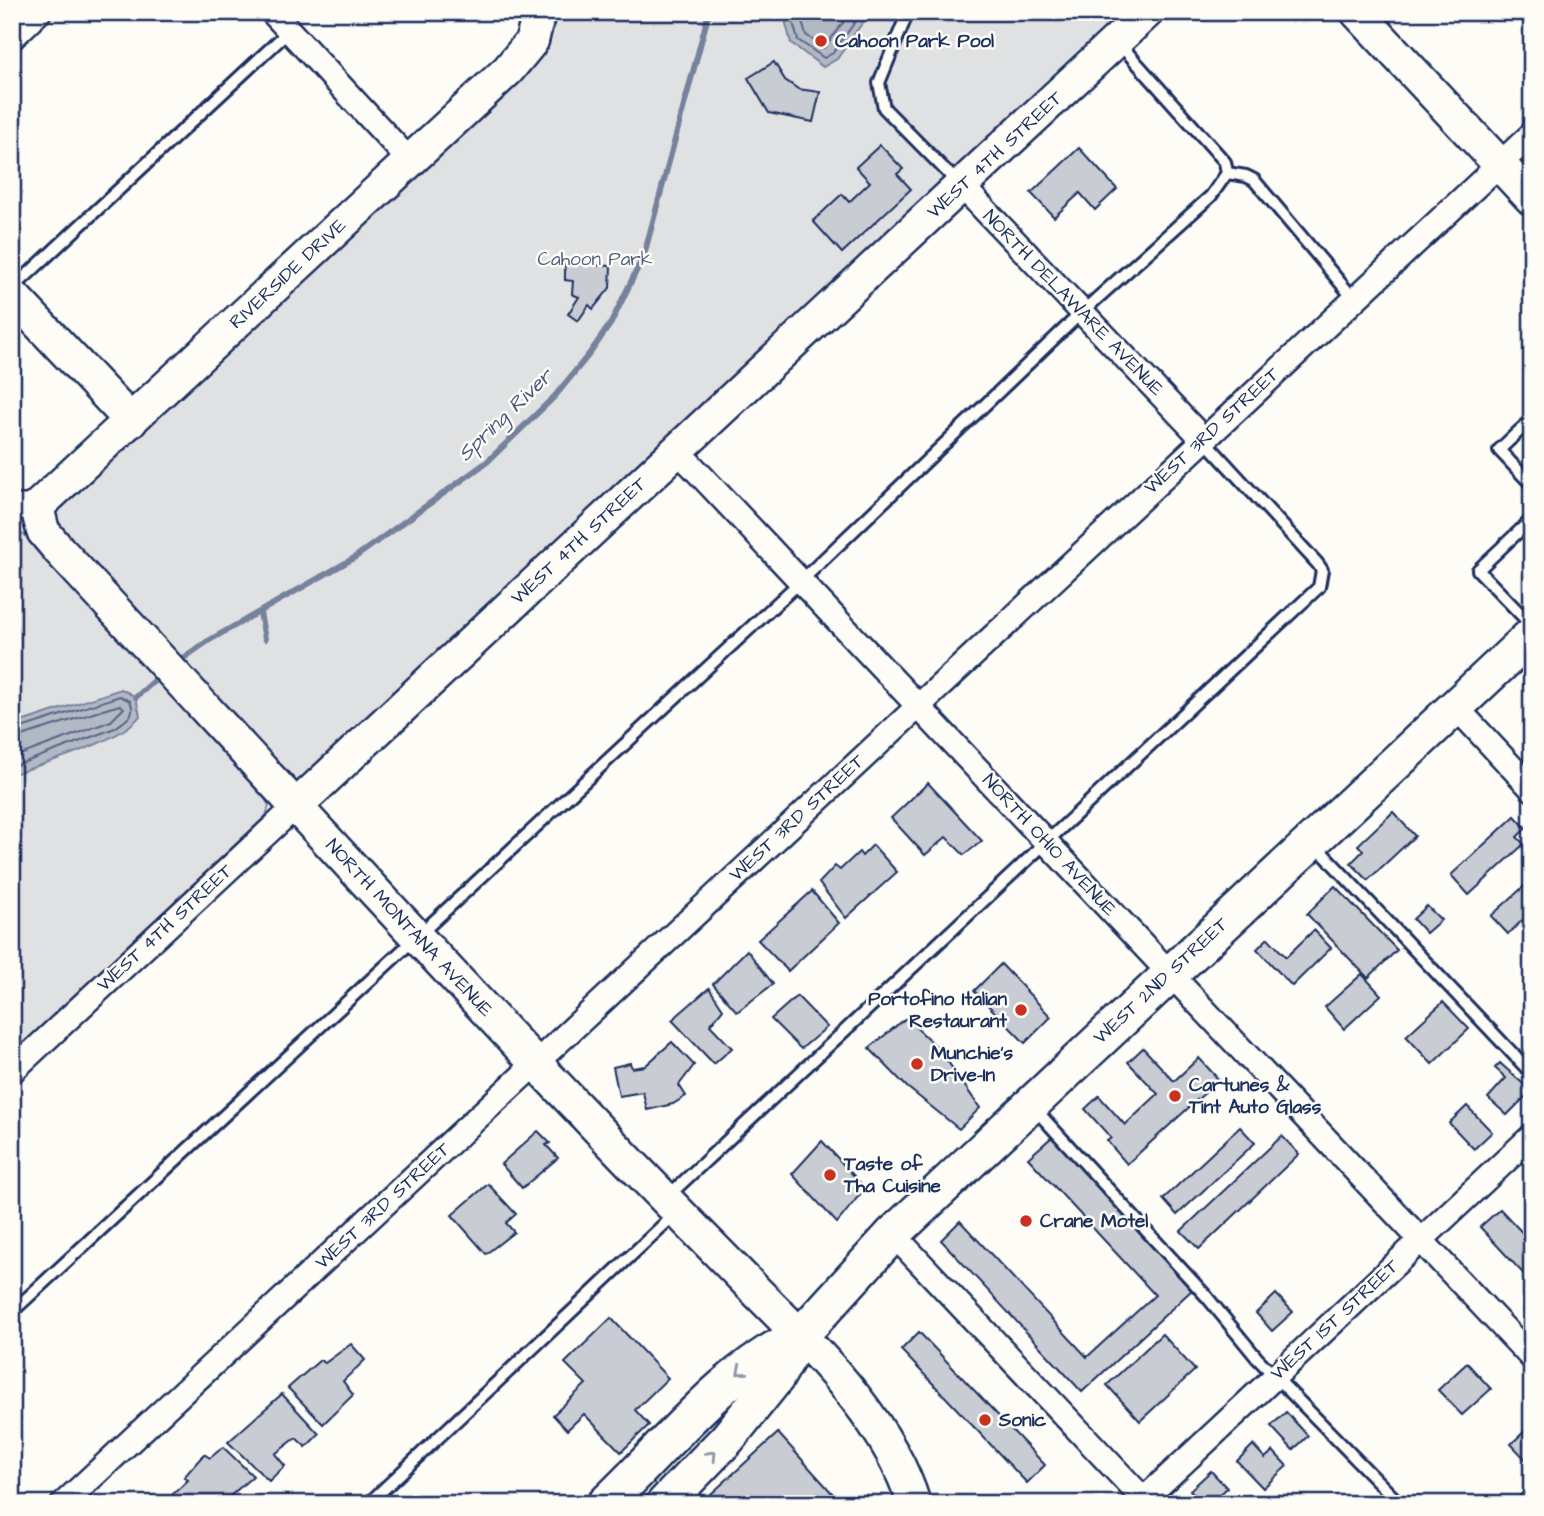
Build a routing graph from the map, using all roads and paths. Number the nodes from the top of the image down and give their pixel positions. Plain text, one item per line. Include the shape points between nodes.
1 (39, 12) edge
2 (272, 12) edge
3 (539, 12) edge
4 (908, 12) edge
5 (1147, 12) edge
6 (1357, 12) edge
7 (289, 31) junction
8 (12, 37) edge
9 (1117, 41) junction
10 (1532, 134) edge
11 (410, 160) junction
12 (1499, 164) junction
13 (1227, 173) junction
14 (962, 186) junction
15 (1532, 199) edge
16 (12, 289) edge
17 (12, 295) edge
18 (1354, 299) junction
19 (1082, 312) junction
20 (131, 421) junction
21 (1530, 425) edge
22 (1203, 439) junction
23 (677, 450) junction
24 (1532, 485) edge
25 (24, 507) edge
26 (1532, 519) edge
27 (801, 581) junction
28 (1532, 626) edge
29 (1532, 635) edge
30 (917, 705) junction
31 (1455, 706) junction
32 (1532, 789) edge
33 (295, 807) junction
34 (1311, 841) junction
35 (1048, 844) junction
36 (416, 936) junction
37 (1169, 973) junction
38 (535, 1063) junction
39 (12, 1071) edge
40 (1532, 1074) edge
41 (1030, 1103) junction
42 (1532, 1136) edge
43 (672, 1205) junction
44 (893, 1234) junction
45 (1421, 1239) junction
46 (12, 1312) edge
47 (800, 1336) junction
48 (1532, 1358) edge
49 (1275, 1376) junction
50 (1143, 1502) edge
51 (63, 1504) edge
52 (368, 1504) edge
53 (605, 1504) edge
54 (664, 1504) edge
55 (914, 1504) edge
56 (1400, 1504) edge

1 - 8 street
2 - 7 street
3 - 11 street, RIVERSIDE DRIVE via 536,32 521,56
4 - 14 lane, NORTH DELAWARE AVENUE via 879,82 884,107
5 - 9 street, WEST 4TH STREET
6 - 12 street
7 - 11 street
7 - 16 lane
9 - 13 lane via 1218,153
9 - 14 street, WEST 4TH STREET
10 - 12 street, WEST 3RD STREET
11 - 20 street, RIVERSIDE DRIVE
12 - 15 street
12 - 18 street, WEST 3RD STREET
13 - 18 lane via 1254,180
13 - 19 lane via 1211,196
14 - 19 street, NORTH DELAWARE AVENUE
14 - 23 street, WEST 4TH STREET
17 - 20 street
18 - 22 street, WEST 3RD STREET
19 - 22 street, NORTH DELAWARE AVENUE
19 - 27 lane
20 - 25 street, RIVERSIDE DRIVE
21 - 24 lane via 1499,450
22 - 30 street, WEST 3RD STREET
22 - 35 lane via 1307,551 1322,570 1322,580 1310,597
23 - 27 street, NORTH OHIO AVENUE
23 - 33 street, WEST 4TH STREET
25 - 33 street, NORTH MONTANA AVENUE
26 - 28 lane via 1478,570
27 - 30 street, NORTH OHIO AVENUE
27 - 36 lane
29 - 31 main road, WEST 2ND STREET
30 - 35 street, NORTH OHIO AVENUE
30 - 38 street, WEST 3RD STREET
31 - 32 street
31 - 34 main road, WEST 2ND STREET
33 - 36 street, NORTH MONTANA AVENUE
33 - 39 street, WEST 4TH STREET
34 - 37 main road, WEST 2ND STREET
34 - 40 lane
35 - 37 street, NORTH OHIO AVENUE
35 - 43 lane
36 - 38 street, NORTH MONTANA AVENUE
36 - 46 lane
37 - 41 main road, WEST 2ND STREET
37 - 45 street, NORTH OHIO AVENUE
38 - 43 street, NORTH MONTANA AVENUE
38 - 51 street, WEST 3RD STREET
41 - 44 main road, WEST 2ND STREET
41 - 49 lane
42 - 45 street, WEST 1ST STREET
43 - 47 street, NORTH MONTANA AVENUE
43 - 52 lane
44 - 47 main road, WEST 2ND STREET
44 - 50 street
45 - 48 street, NORTH OHIO AVENUE
45 - 49 street, WEST 1ST STREET
47 -> 53 main road, WEST 2ND STREET via 769,1349 737,1374
54 -> 47 main road, WEST 2ND STREET via 757,1403
47 - 55 street, NORTH MONTANA AVENUE via 886,1440
49 - 50 street, WEST 1ST STREET
49 - 56 lane

